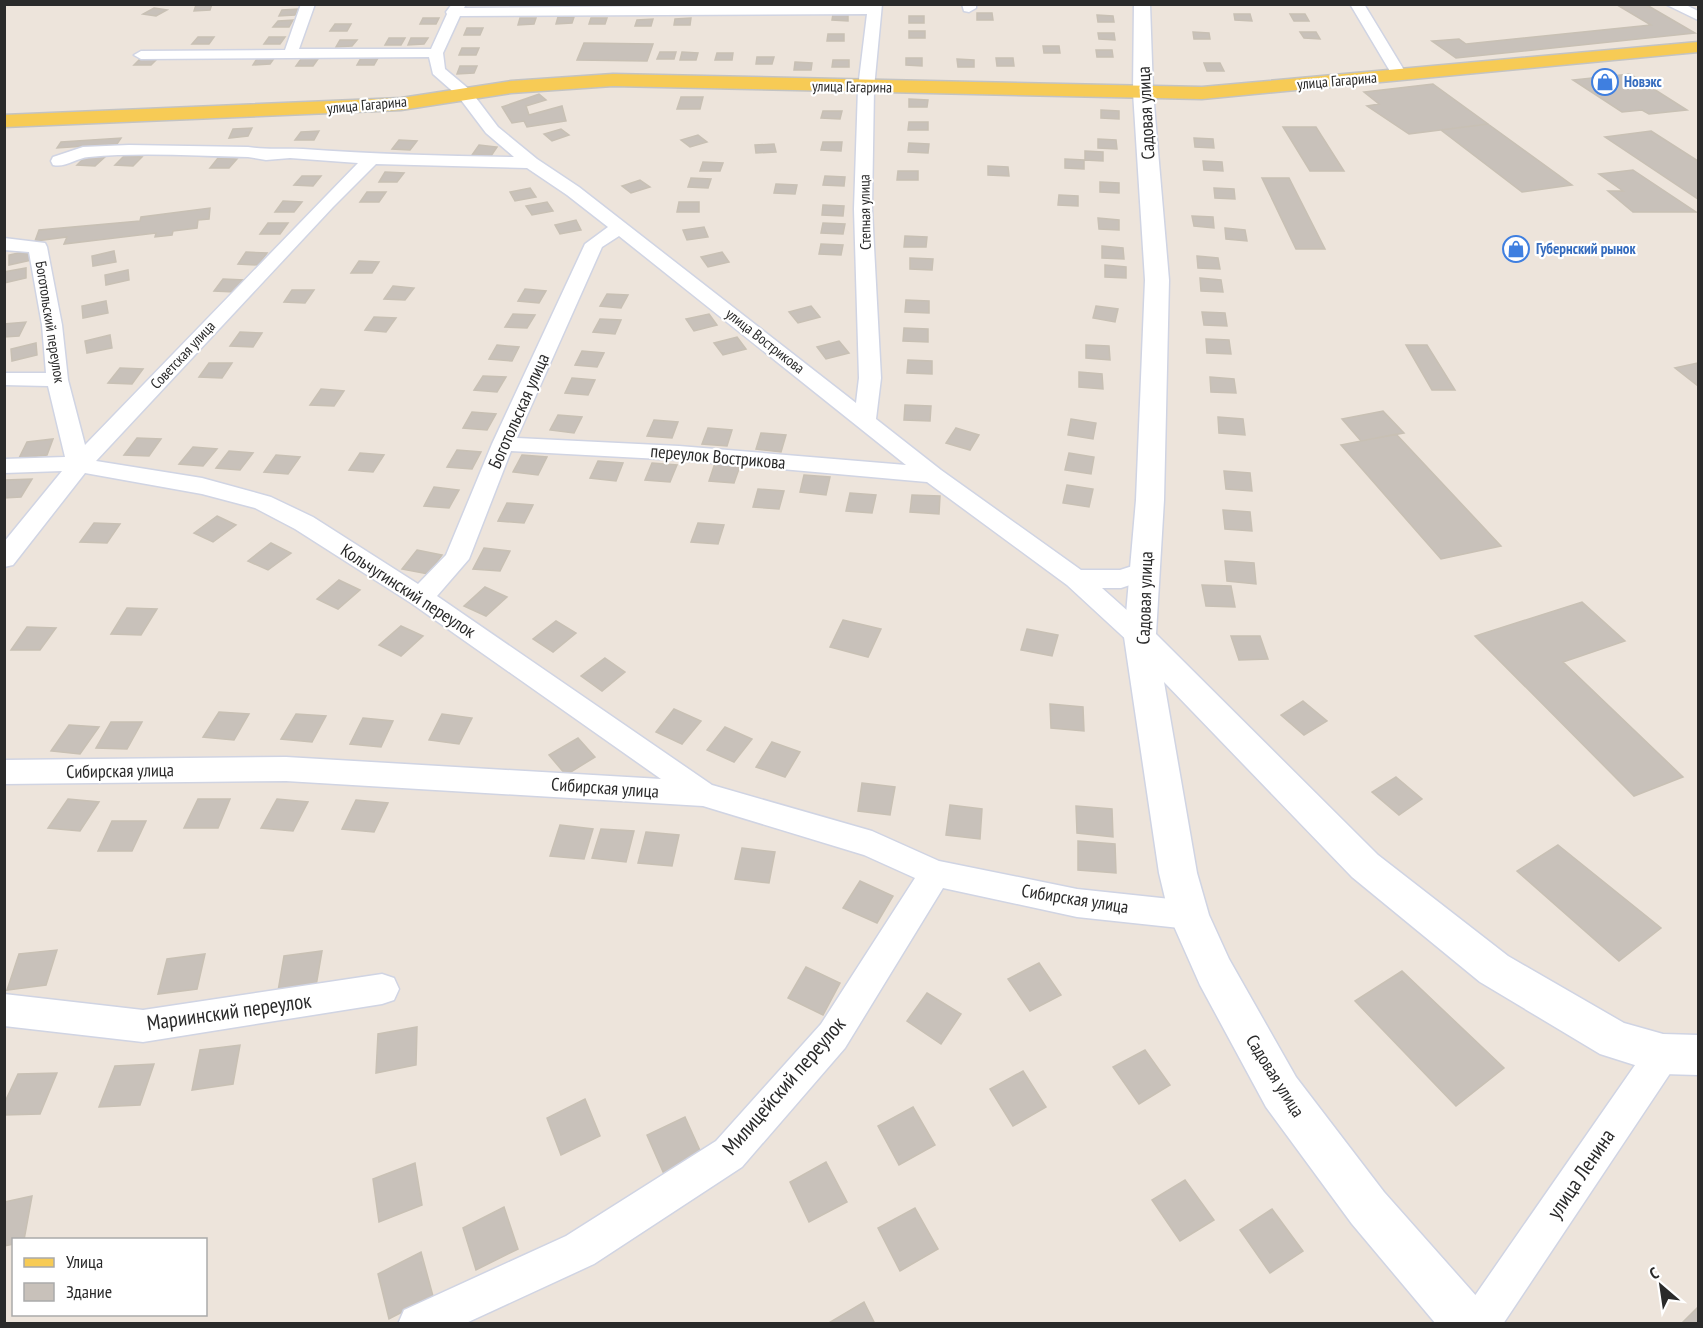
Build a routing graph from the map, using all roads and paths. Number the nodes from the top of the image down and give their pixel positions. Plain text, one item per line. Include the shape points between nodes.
1 (308, 4) edge
2 (1142, 4) edge
3 (1357, 4) edge
4 (1672, 4) edge
5 (875, 7) edge
6 (456, 8) edge
7 (1698, 16) edge
8 (1698, 48) edge
9 (436, 52) junction
10 (141, 55) dead end
11 (290, 55) junction
12 (1399, 75) junction
13 (866, 87) junction
14 (1143, 92) junction
15 (464, 93) junction
16 (4, 122) edge
17 (372, 159) junction
18 (59, 161) dead end
19 (531, 163) junction
20 (619, 228) junction
21 (4, 244) edge
22 (4, 380) edge
23 (57, 380) junction
24 (865, 419) junction
25 (503, 444) junction
26 (79, 465) junction
27 (4, 466) edge
28 (933, 475) junction
29 (4, 560) edge
30 (1145, 571) junction
31 (1076, 579) junction
32 (420, 597) junction
33 (1140, 636) junction
34 (4, 772) edge
35 (703, 794) junction
36 (935, 873) junction
37 (1189, 915) junction
38 (382, 989) dead end
39 (4, 1010) edge
40 (1681, 1055) edge
41 (418, 1323) edge
42 (1469, 1323) edge
43 (1479, 1323) edge

1 - 11 street
2 - 14 street, Садовая улица
3 - 12 street
4 - 7 street
5 - 6 street
5 - 13 street, Степная улица
6 - 9 street
8 - 12 main road, улица Гагарина
9 - 11 street
9 - 15 street, улица Вострикова via 438,71
10 - 11 street
12 - 14 main road, улица Гагарина via 1202,93
13 - 14 main road, улица Гагарина
13 - 15 main road, улица Гагарина via 613,80
13 - 24 street, Степная улица via 863,209 870,378
14 - 30 street, Садовая улица via 1157,280
15 - 16 main road, улица Гагарина via 401,104 322,109
15 - 19 street, улица Вострикова via 492,130
17 - 18 street via 129,150 83,152
17 - 19 street
17 - 26 street, Советская улица
19 - 20 street, улица Вострикова
20 - 24 street, улица Вострикова
20 - 25 street, Боготольская улица via 594,244
21 - 23 street, Боготольский переулок via 38,247
22 - 23 street
23 - 26 street, Боготольский переулок
24 - 28 street, улица Вострикова
25 - 28 street, переулок Вострикова via 680,453
25 - 32 street, Боготольская улица via 457,559
26 - 27 street, Кольчугинский переулок
26 - 29 street, Советская улица
26 - 32 street, Кольчугинский переулок via 202,486 263,502 304,523
28 - 31 street, улица Вострикова
30 - 31 street via 1120,579
30 - 33 street, Садовая улица
31 - 33 street, улица Вострикова
32 - 35 street, Кольчугинский переулок
33 - 37 street, Садовая улица via 1178,873
33 - 40 street via 1374,873 1494,969 1615,1040
34 - 35 street, Сибирская улица via 286,769
35 - 36 street, Сибирская улица via 872,844
36 - 37 street, Сибирская улица via 1077,903
36 - 41 street, Милицейский переулок via 833,1036 729,1154 580,1250
37 - 42 street, Садовая улица via 1214,972 1281,1092 1368,1208
38 - 39 street, Мариинский переулок via 143,1026
40 - 43 street, улица Ленина

